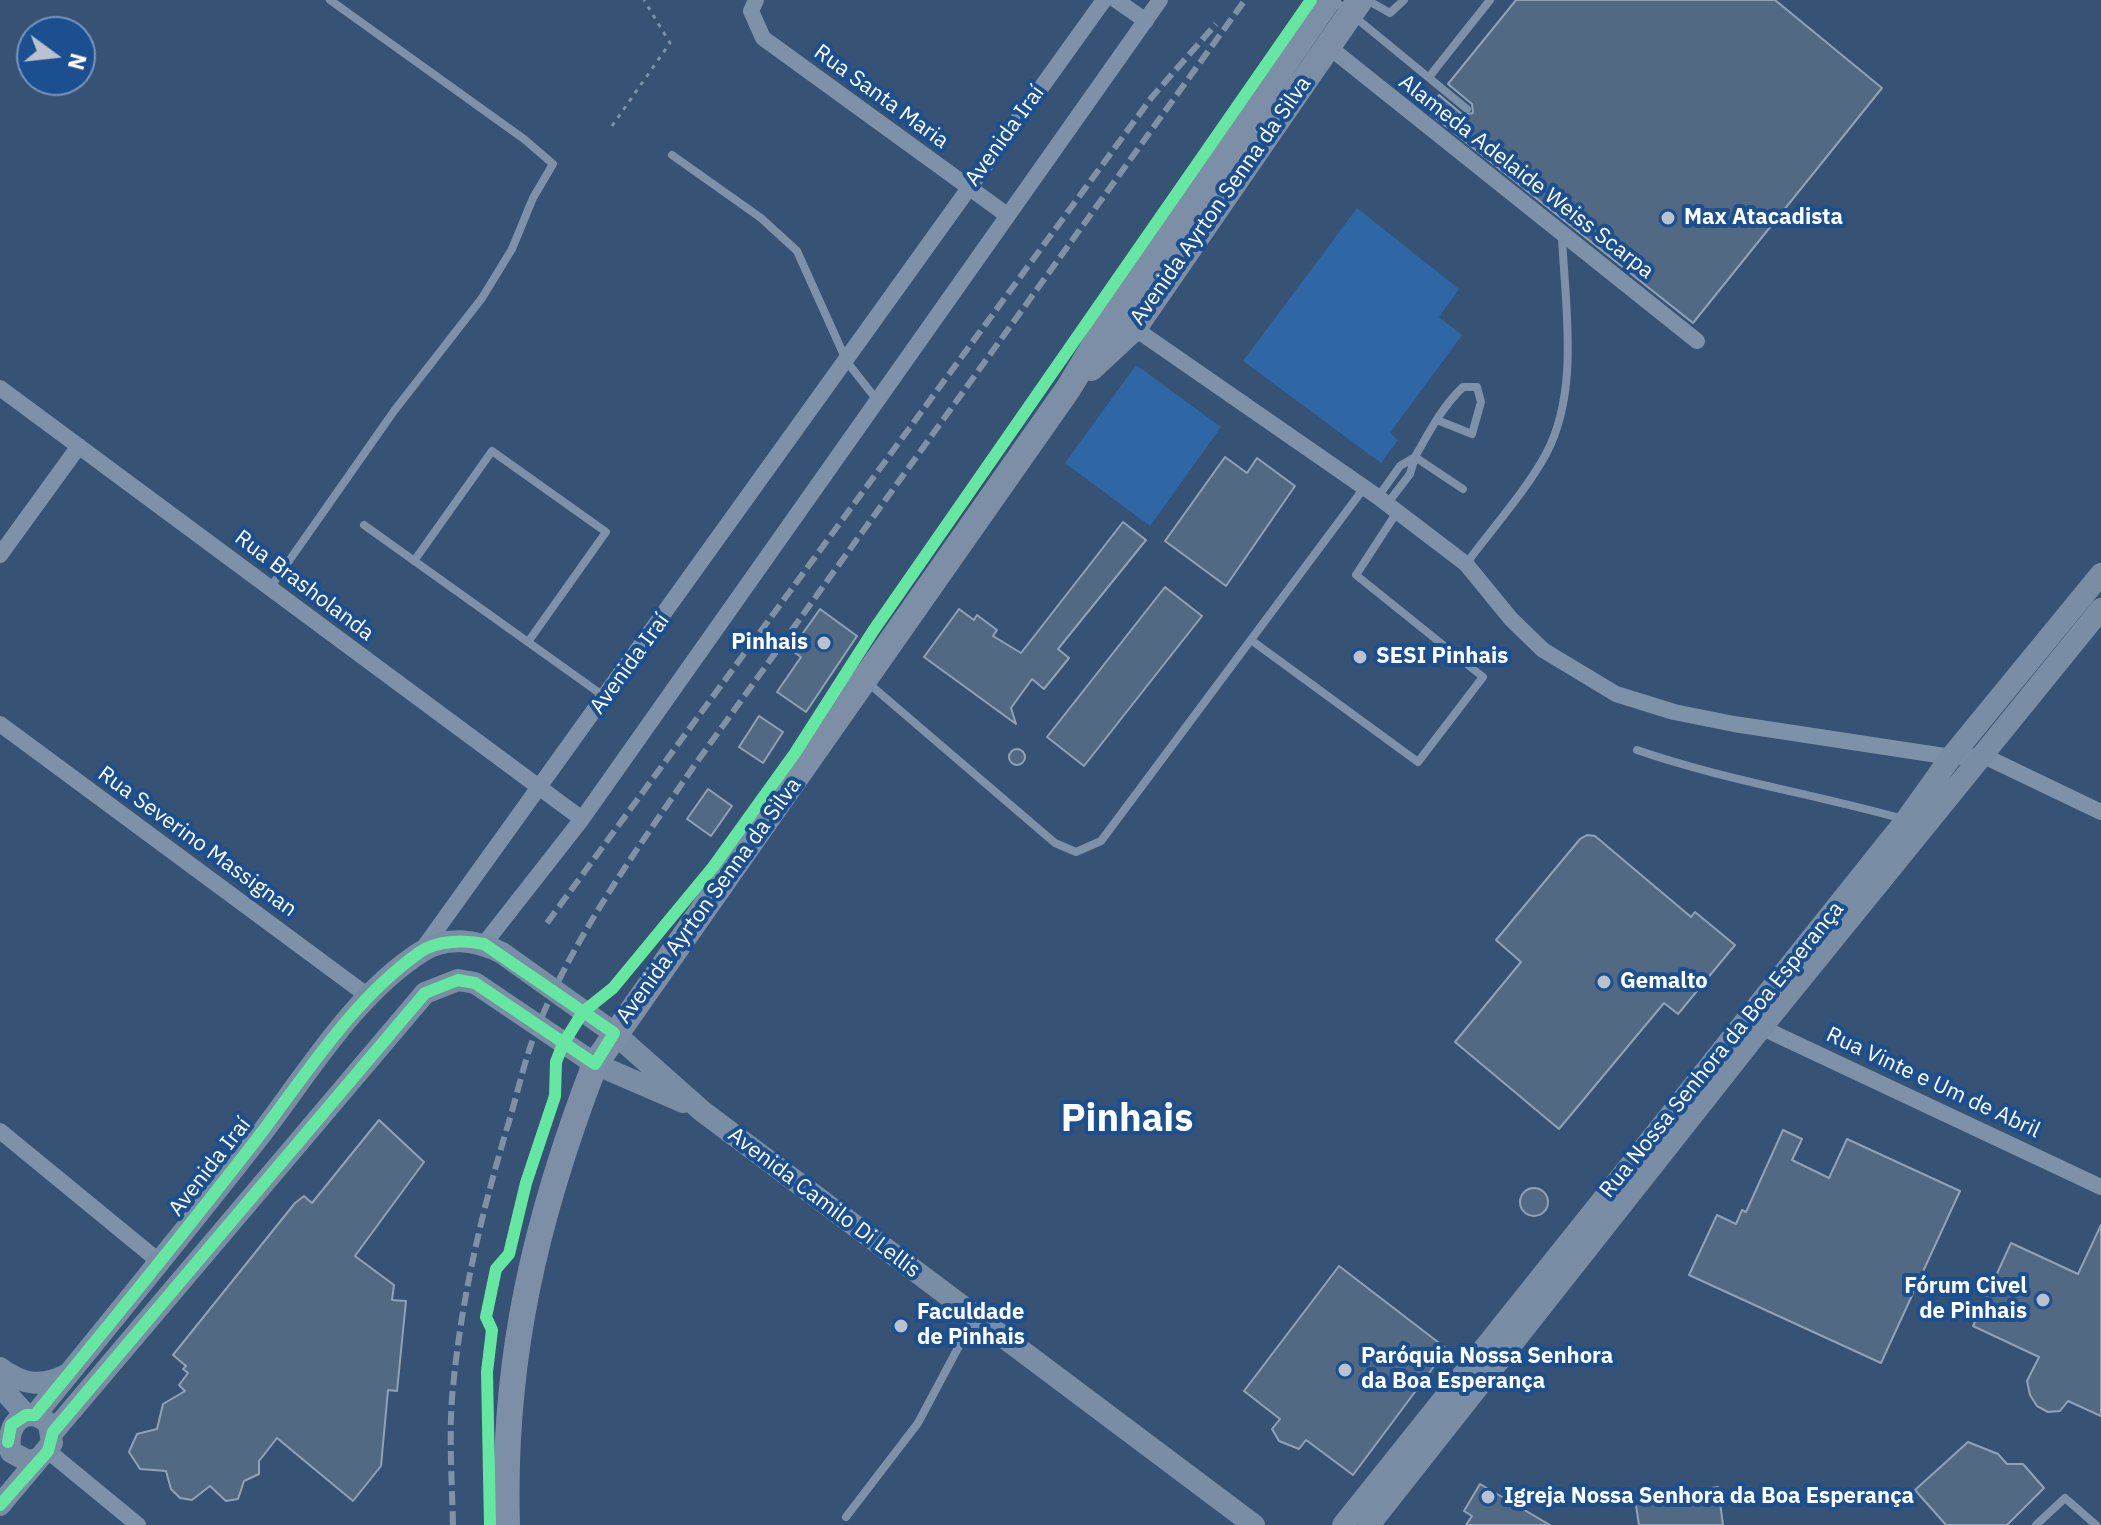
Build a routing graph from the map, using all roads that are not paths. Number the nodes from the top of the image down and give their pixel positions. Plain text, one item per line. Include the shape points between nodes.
1 (330, 0) edge
2 (756, 0) edge
3 (1104, 0) edge
4 (1116, 0) edge
5 (1160, 0) edge
6 (1328, 0) edge
7 (1404, 0) edge
8 (1490, 0) edge
9 (1353, 3) edge
10 (1146, 21) junction
11 (1329, 47) junction
12 (1429, 77) junction
13 (1467, 109) dead end
14 (672, 155) dead end
15 (967, 187) junction
16 (1007, 215) junction
17 (1562, 236) junction
18 (1134, 328) junction
19 (1697, 341) dead end
20 (847, 362) junction
21 (1068, 389) junction
22 (1, 391) edge
23 (877, 401) junction
24 (1437, 420) junction
25 (79, 446) junction
26 (1415, 457) junction
27 (1463, 489) dead end
28 (1382, 500) junction
29 (364, 525) dead end
30 (0, 555) edge
31 (414, 561) junction
32 (1466, 564) junction
33 (2101, 574) edge
34 (270, 588) junction
35 (2101, 609) edge
36 (1251, 640) junction
37 (528, 642) junction
38 (866, 681) junction
39 (605, 697) junction
40 (0, 724) edge
41 (1637, 750) dead end
42 (1984, 756) junction
43 (1951, 757) junction
44 (540, 788) junction
45 (2101, 812) edge
46 (582, 819) junction
47 (1915, 823) junction
48 (484, 944) junction
49 (422, 950) junction
50 (368, 996) junction
51 (1754, 1024) junction
52 (614, 1033) junction
53 (595, 1064) junction
54 (702, 1111) junction
55 (0, 1131) edge
56 (2101, 1187) edge
57 (161, 1263) junction
58 (975, 1316) junction
59 (0, 1368) edge
60 (69, 1374) junction
61 (0, 1386) edge
62 (30, 1415) junction
63 (5, 1442) edge
64 (46, 1447) junction
65 (0, 1505) edge
66 (846, 1517) dead end
67 (138, 1525) edge
68 (507, 1525) edge
69 (1254, 1525) edge
70 (1343, 1525) edge
71 (1369, 1525) edge
72 (2036, 1525) edge
73 (2096, 1525) edge

1 - 34 lane via 553,164 482,298 394,411
2 - 15 street, Rua Santa Maria via 751,11 763,38
3 - 15 street, Avenida Iraí
4 - 10 street
5 - 10 street
6 - 21 main road, Avenida Ayrton Senna da Silva
7 - 9 lane via 1390,13
8 - 12 lane
9 - 11 main road, Avenida Ayrton Senna da Silva
9 - 12 lane
10 - 16 street
11 - 17 street, Alameda Adelaide Weiss Scarpa
11 - 18 main road, Avenida Ayrton Senna da Silva
12 - 13 lane
14 - 20 lane via 761,218 797,251
15 - 16 street, Rua Santa Maria
15 - 20 street, Avenida Iraí
16 - 23 street
17 - 19 street, Alameda Adelaide Weiss Scarpa
17 - 32 lane via 1567,356 1563,404 1546,454
18 - 21 main road, Avenida Ayrton Senna da Silva
18 - 28 street
20 - 23 lane
20 - 39 street, Avenida Iraí
21 - 38 main road, Avenida Ayrton Senna da Silva
22 - 25 street, Rua Brasholanda
23 - 46 street
24 - 24 lane via 1463,387 1477,387 1481,402 1472,434
24 - 26 lane
25 - 30 street
25 - 34 street, Rua Brasholanda
26 - 27 lane
26 - 28 lane via 1400,466
28 - 32 street
28 - 36 lane
28 - 36 lane via 1356,575 1483,677 1418,762
29 - 31 lane
31 - 37 lane
31 - 37 lane via 492,451 606,532
32 - 43 street via 1543,650 1616,694 1719,721
33 - 43 main road, Rua Nossa Senhora da Boa Esperança
34 - 44 street, Rua Brasholanda
35 - 42 main road, Rua Nossa Senhora da Boa Esperança
36 - 38 lane via 1101,841 1076,852 1055,843
37 - 39 lane
38 - 52 main road, Avenida Ayrton Senna da Silva
39 - 44 street, Avenida Iraí
40 - 50 street, Rua Severino Massignan
41 - 47 lane via 1701,772
42 - 43 street
42 - 45 street
42 - 47 main road, Rua Nossa Senhora da Boa Esperança
43 - 47 main road, Rua Nossa Senhora da Boa Esperança
44 - 46 street, Rua Brasholanda
44 - 49 street, Avenida Iraí
46 - 48 street
47 - 51 main road, Rua Nossa Senhora da Boa Esperança
48 - 49 main road via 463,940
48 - 52 main road, Avenida Camilo Di Lellis
49 - 50 main road, Avenida Iraí
50 - 57 main road, Avenida Iraí
51 - 56 street, Rua Vinte e Um de Abril
51 - 70 main road, Rua Nossa Senhora da Boa Esperança
51 - 71 main road, Rua Nossa Senhora da Boa Esperança
52 - 53 main road, Avenida Ayrton Senna da Silva
52 - 54 main road, Avenida Camilo Di Lellis
53 - 54 main road, Avenida Camilo Di Lellis
53 - 64 main road, Avenida Camilo Di Lellis via 475,983 440,984 411,1004
53 - 68 main road, Avenida Ayrton Senna da Silva via 549,1190 533,1255 511,1383
54 - 58 main road, Avenida Camilo Di Lellis
55 - 57 street
57 - 60 main road, Avenida Iraí
58 - 66 lane via 918,1423
58 - 69 main road, Avenida Camilo Di Lellis
59 - 60 main road via 31,1384 52,1383
60 - 62 main road, Avenida Iraí
61 - 62 main road
62 - 63 main road via 11,1425
62 - 64 main road via 49,1424
63 - 64 main road via 28,1461
64 - 65 main road
64 - 67 street
72 - 73 lane via 2065,1498

